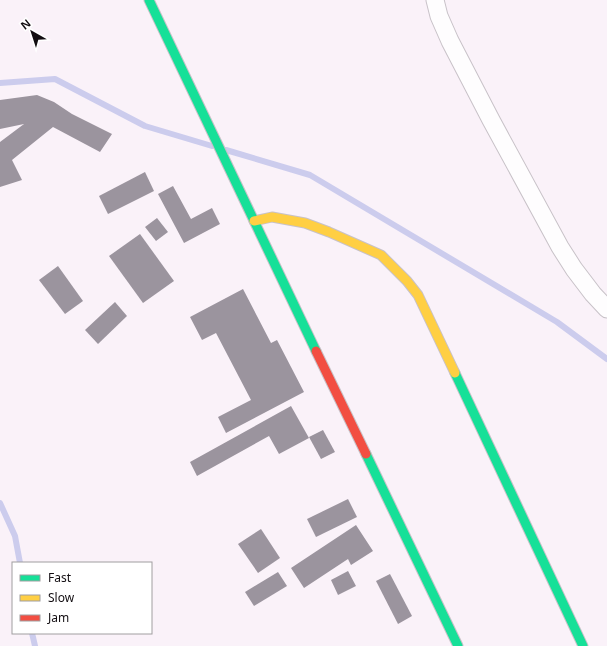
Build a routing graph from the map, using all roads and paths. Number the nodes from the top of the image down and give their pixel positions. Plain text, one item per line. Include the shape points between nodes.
1 (149, 0) edge
2 (435, 0) edge
3 (254, 220) junction
4 (607, 308) edge
5 (458, 646) edge
6 (583, 646) edge

1 - 3 main road
2 - 4 street via 450,40 560,247 588,288
3 - 5 main road
3 - 6 main road via 272,217 305,223 381,255 418,295

